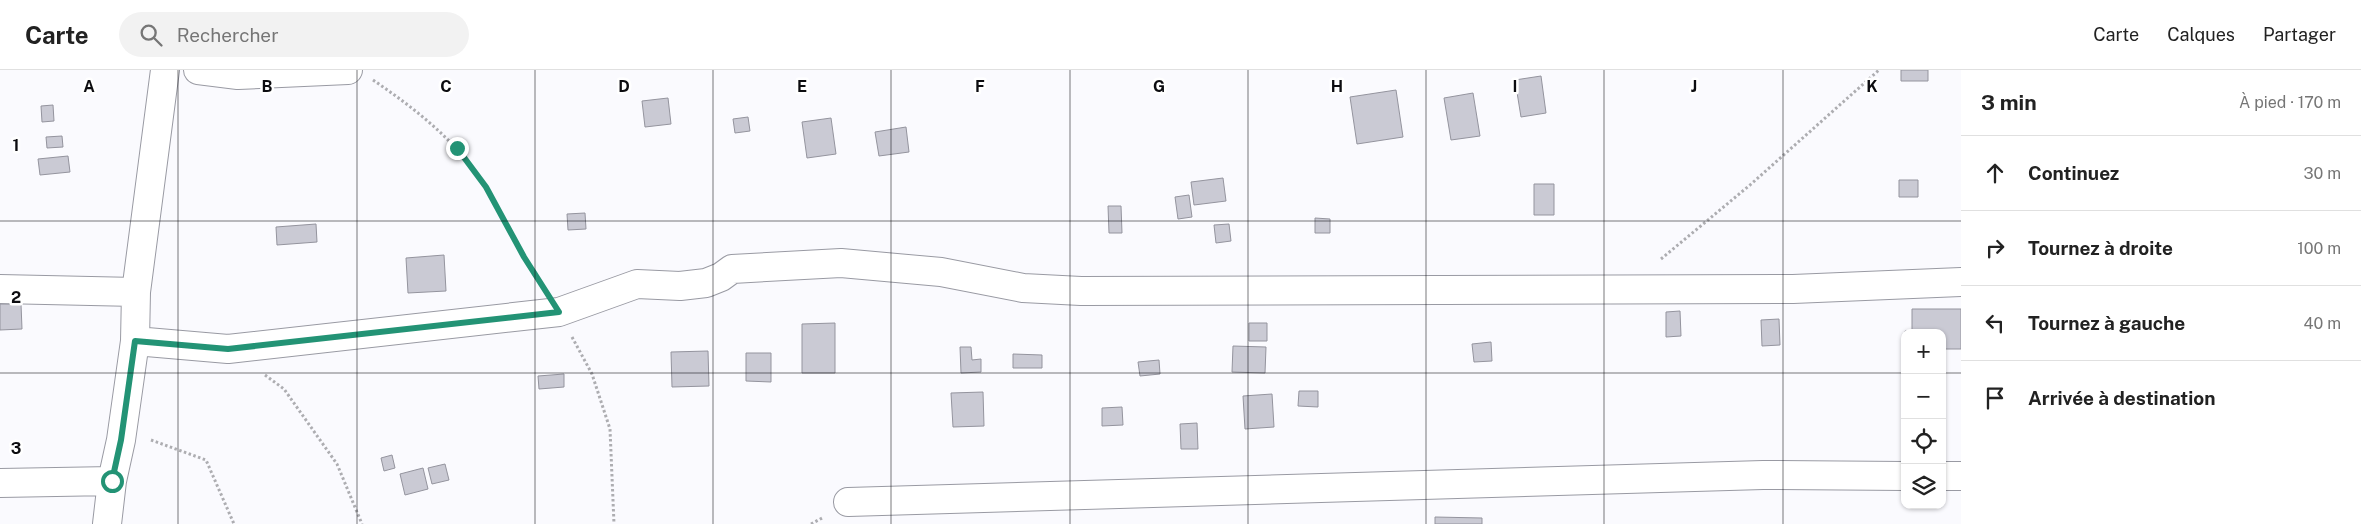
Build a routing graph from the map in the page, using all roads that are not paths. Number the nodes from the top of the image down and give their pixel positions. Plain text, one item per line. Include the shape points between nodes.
1 (165, 70) edge
2 (198, 70) edge
3 (357, 73) edge
4 (1961, 282) edge
5 (0, 289) edge
6 (136, 292) junction
7 (135, 341) junction
8 (1901, 476) edge
9 (1946, 476) edge
10 (1961, 476) edge
11 (112, 481) junction
12 (0, 483) edge
13 (848, 502) dead end
14 (108, 524) edge

1 - 6 street
2 - 3 street via 238,75
4 - 7 street via 1624,290 1081,291 1023,288 941,272 841,263 732,269 706,283 680,286 637,284 559,312 228,349
5 - 6 street
6 - 7 street
7 - 11 street
8 - 13 street via 1763,475
9 - 10 street
11 - 12 street
11 - 14 street

